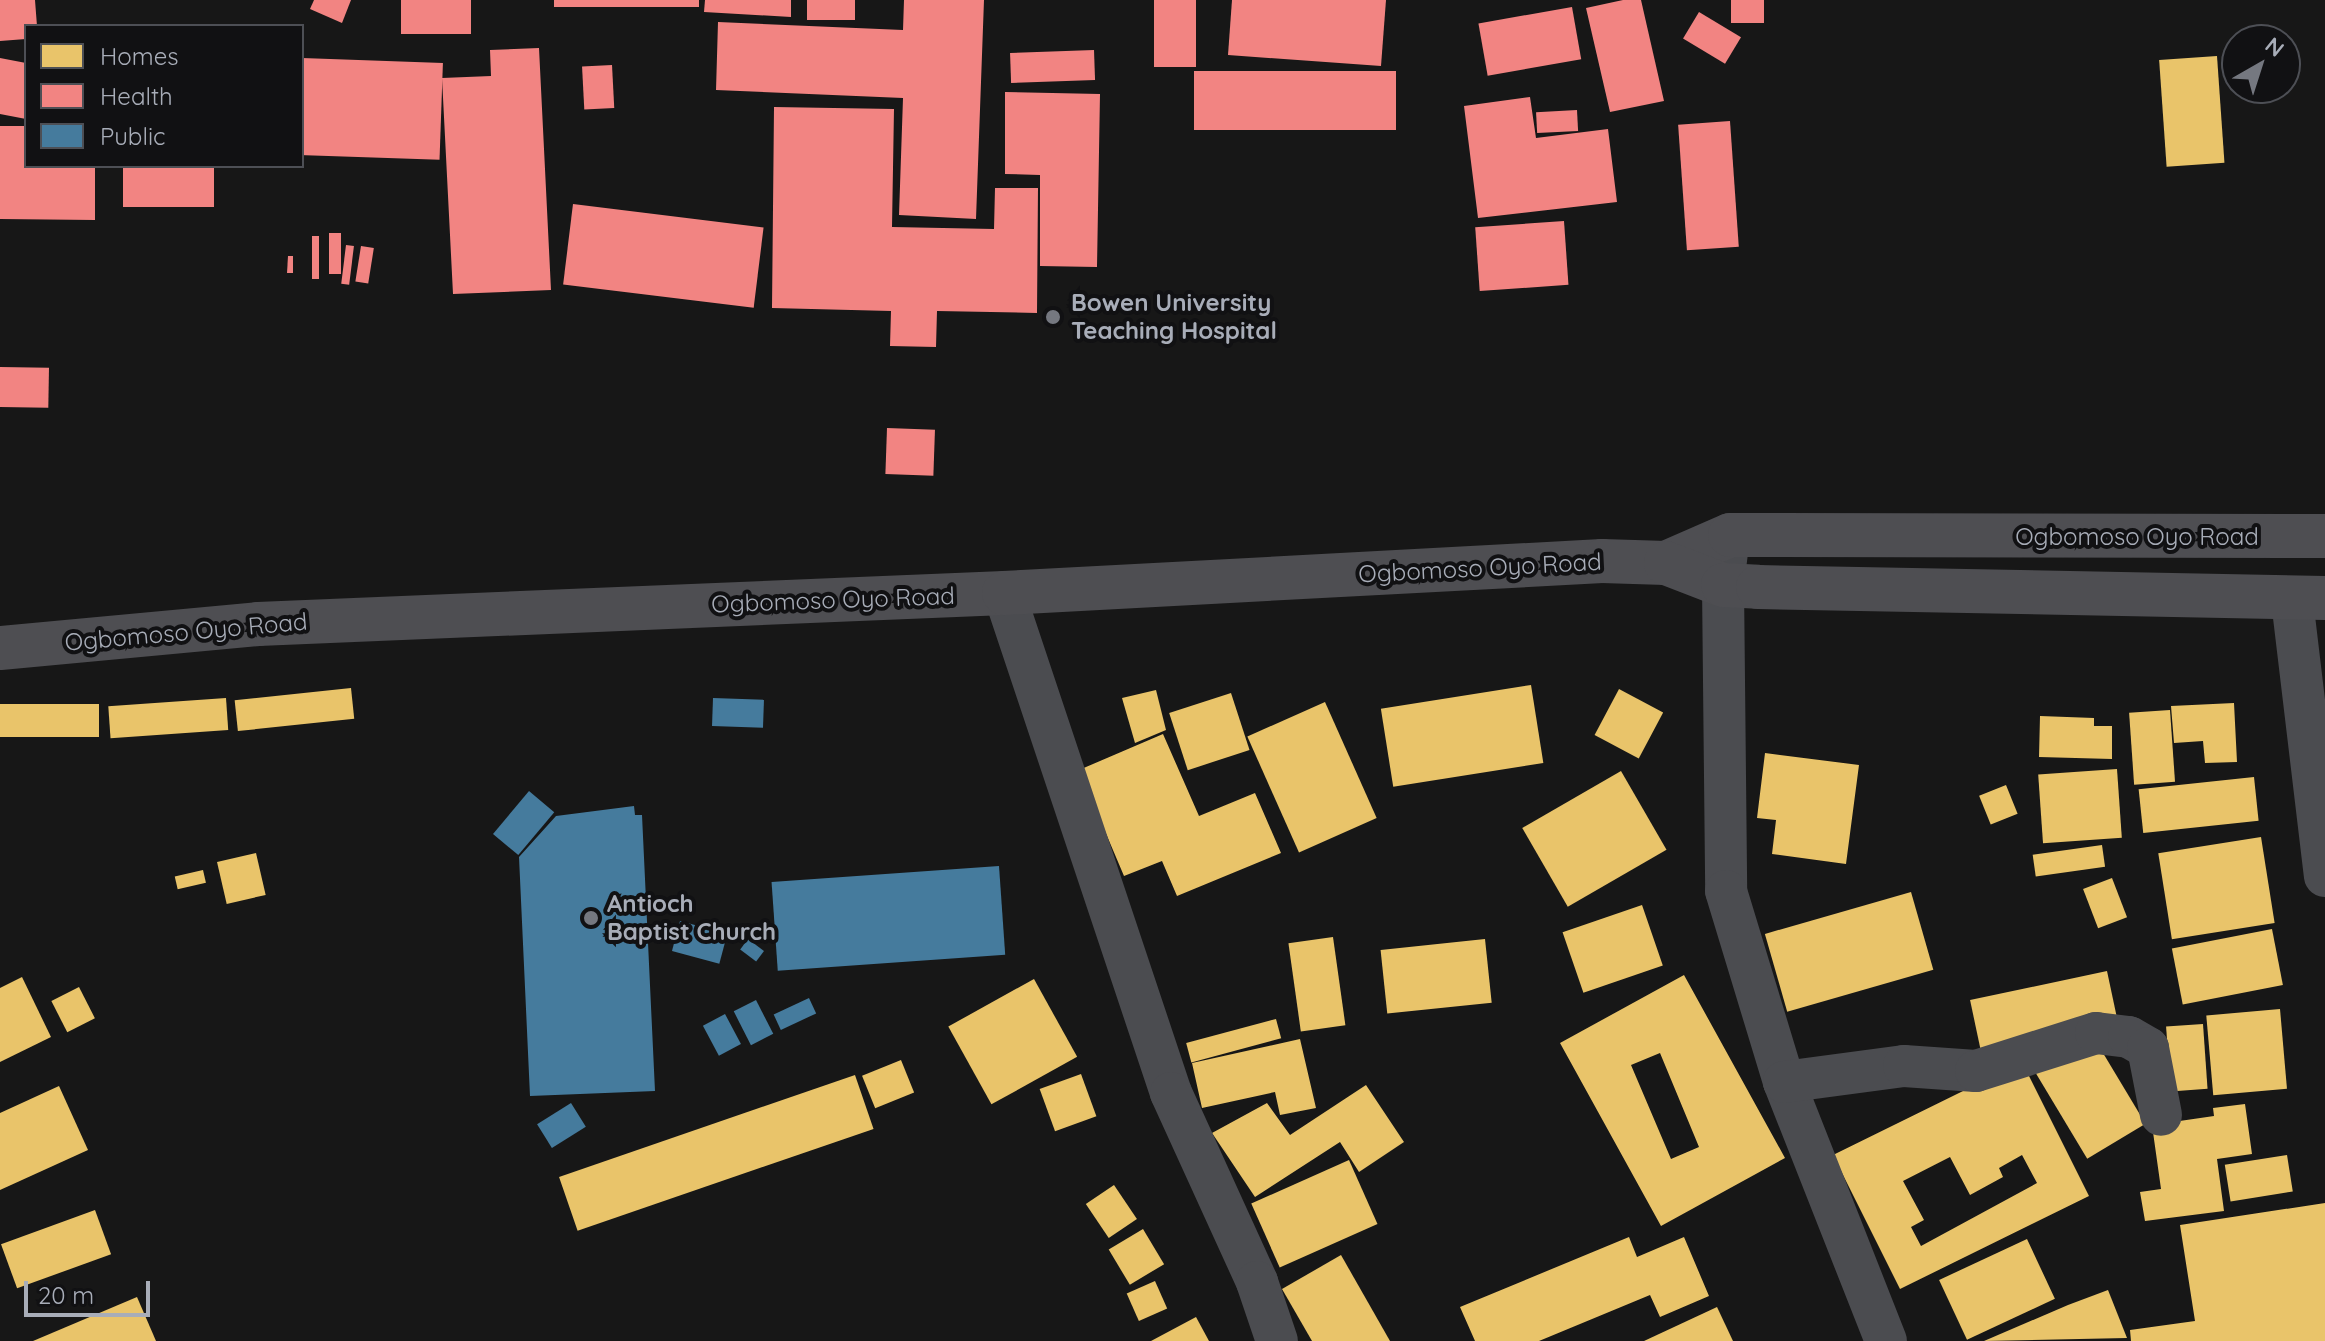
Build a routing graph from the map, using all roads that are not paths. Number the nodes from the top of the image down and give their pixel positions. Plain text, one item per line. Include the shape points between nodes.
1 (1730, 535) junction
2 (2325, 536) edge
3 (1666, 563) junction
4 (1723, 585) junction
5 (1004, 593) junction
6 (2308, 599) edge
7 (0, 648) edge
8 (2325, 876) edge
9 (1784, 1082) junction
10 (2161, 1115) dead end
11 (1277, 1341) edge
12 (1886, 1341) edge

1 - 2 highway, Ogbomoso Oyo Road
1 - 3 highway, Ogbomoso Oyo Road
1 - 4 street
3 - 4 highway, Ogbomoso Oyo Road
3 - 5 highway, Ogbomoso Oyo Road via 1602,561
4 - 6 highway, Ogbomoso Oyo Road
4 - 9 street via 1726,891
5 - 7 highway, Ogbomoso Oyo Road via 258,624
5 - 11 street via 1171,1093 1257,1282
6 - 8 street
9 - 10 street via 1904,1066 1976,1071 2096,1033 2129,1037 2148,1048
9 - 12 street

